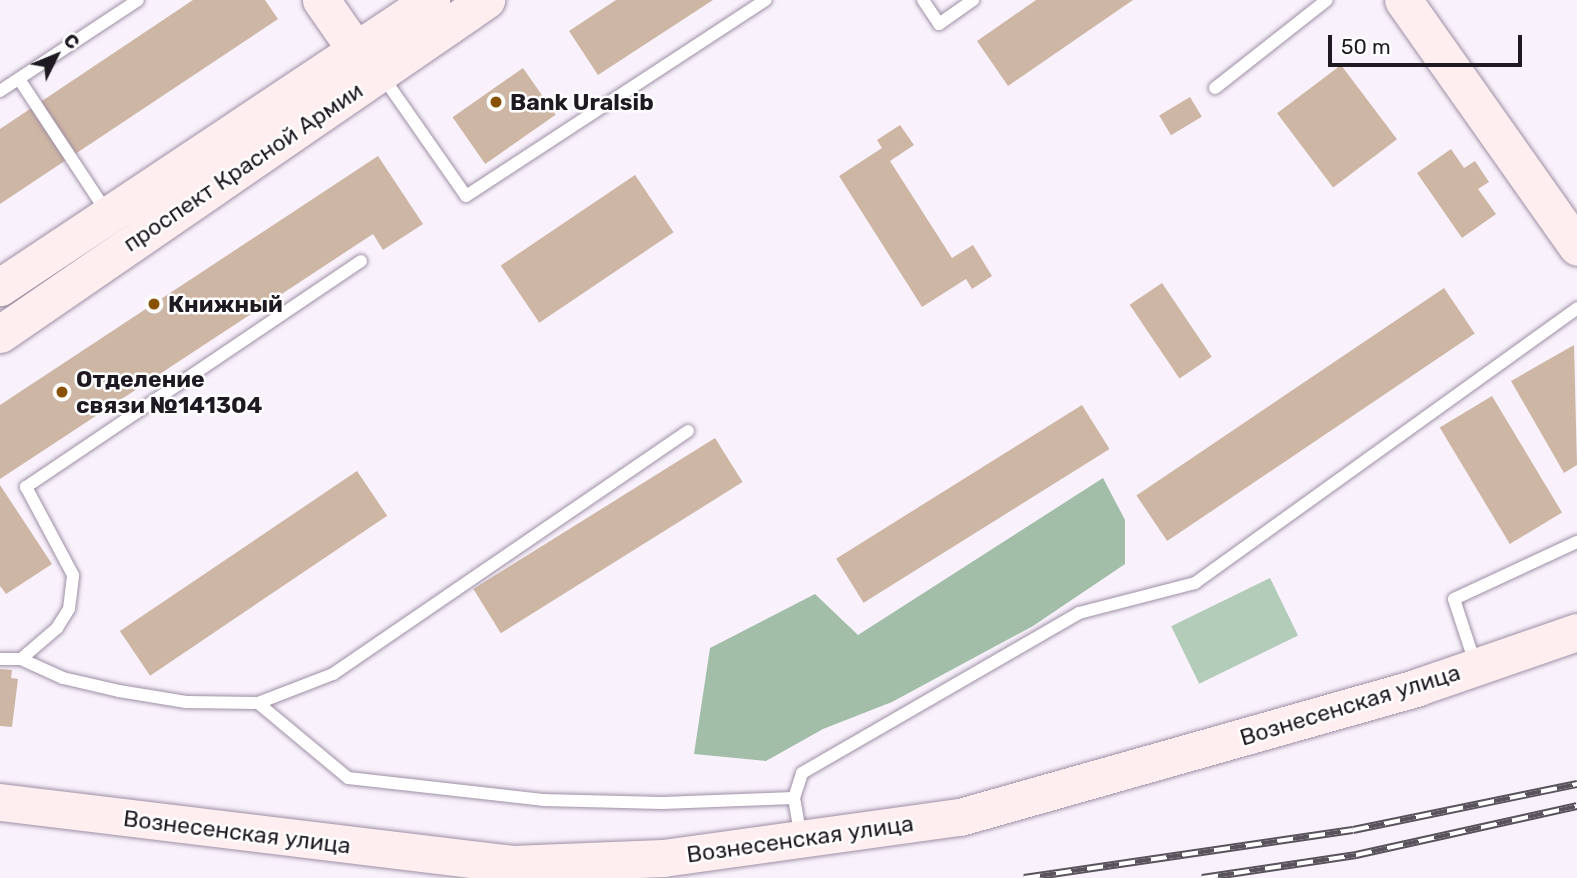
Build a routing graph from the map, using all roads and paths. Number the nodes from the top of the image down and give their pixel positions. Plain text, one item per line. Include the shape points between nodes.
1 (138, 0) edge
2 (321, 0) edge
3 (431, 0) edge
4 (486, 0) edge
5 (765, 0) edge
6 (923, 0) edge
7 (973, 0) edge
8 (1327, 0) edge
9 (1403, 0) edge
10 (368, 61) junction
11 (19, 79) junction
12 (1215, 88) dead end
13 (0, 91) edge
14 (108, 214) junction
15 (1577, 247) edge
16 (361, 261) dead end
17 (0, 287) edge
18 (1577, 308) edge
19 (0, 334) edge
20 (688, 431) dead end
21 (1577, 542) edge
22 (1577, 632) edge
23 (0, 659) edge
24 (21, 659) junction
25 (1476, 667) junction
26 (258, 704) junction
27 (794, 798) junction
28 (0, 802) edge
29 (801, 839) junction

1 - 11 lane
2 - 10 main road
3 - 10 main road, проспект Красной Армии
4 - 10 main road, проспект Красной Армии
5 - 10 lane via 466,196
6 - 7 lane via 939,24
8 - 12 lane
9 - 15 main road
10 - 14 main road, проспект Красной Армии
10 - 19 main road, проспект Красной Армии
11 - 13 lane
11 - 14 lane
14 - 17 main road, проспект Красной Армии
16 - 24 lane via 26,487 74,575 69,609 57,628
18 - 27 lane via 1195,583 1079,613 802,773
20 - 26 lane via 332,674
21 - 25 lane via 1454,598
22 - 25 main road, Вознесенская улица
23 - 24 lane
24 - 26 lane via 63,678 119,691 186,702
25 - 29 main road, Вознесенская улица via 960,817
26 - 27 lane via 348,778 543,800 662,803
27 - 29 lane
28 - 29 main road, Вознесенская улица via 512,864 663,859

